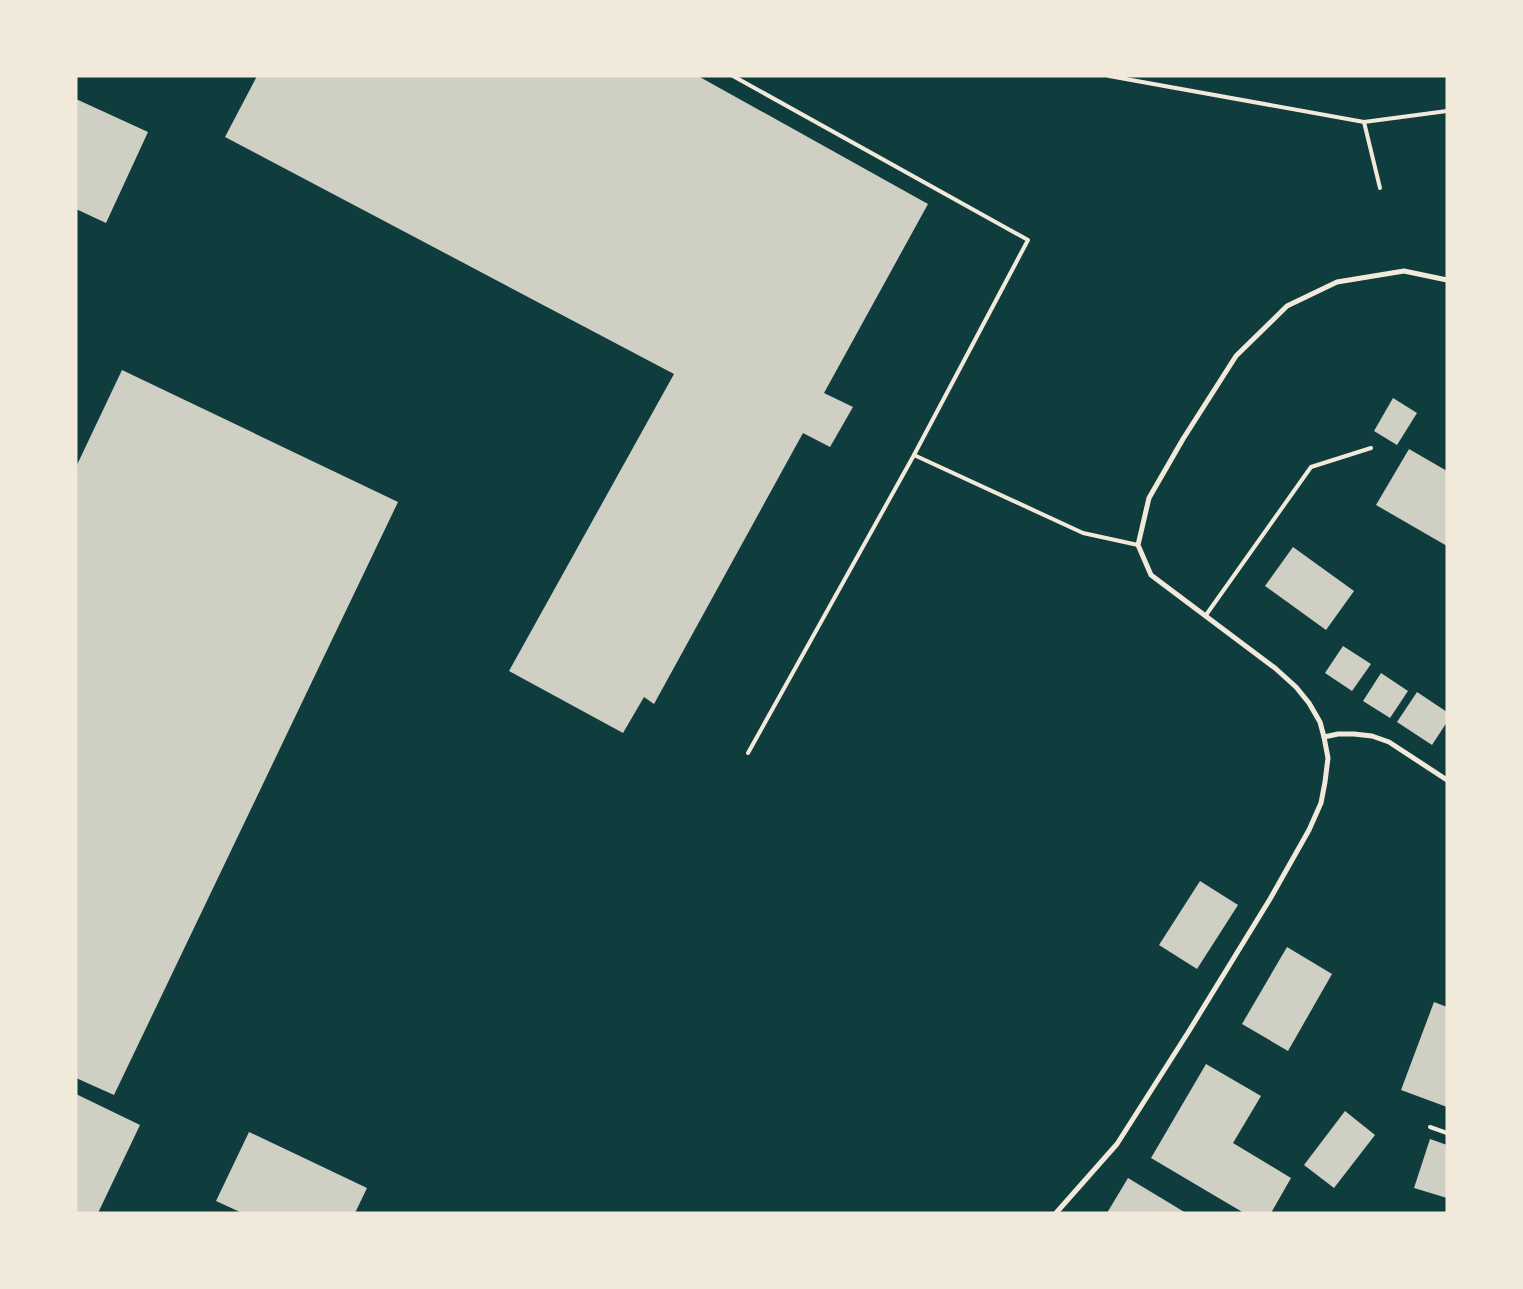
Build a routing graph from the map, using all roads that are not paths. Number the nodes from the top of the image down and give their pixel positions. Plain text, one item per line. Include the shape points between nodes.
1 (733, 76) edge
2 (1108, 76) edge
3 (1447, 111) edge
4 (1364, 122) junction
5 (1380, 188) dead end
6 (1447, 280) edge
7 (1371, 448) dead end
8 (914, 455) junction
9 (1138, 545) junction
10 (1206, 616) junction
11 (1324, 737) junction
12 (748, 753) dead end
13 (1447, 780) edge
14 (1430, 1127) dead end
15 (1447, 1133) edge
16 (1056, 1213) edge

1 - 8 lane via 1028,240
2 - 4 lane
3 - 4 lane
4 - 5 lane
6 - 9 street via 1404,271 1337,282 1288,306 1236,356 1148,498
7 - 10 lane via 1312,467
8 - 9 lane via 1083,533
8 - 12 lane
9 - 10 street via 1151,575
10 - 11 street via 1296,687 1320,722
11 - 13 street via 1338,734 1372,736 1389,742
11 - 16 street via 1328,758 1325,782 1309,830 1270,899 1117,1144
14 - 15 lane

